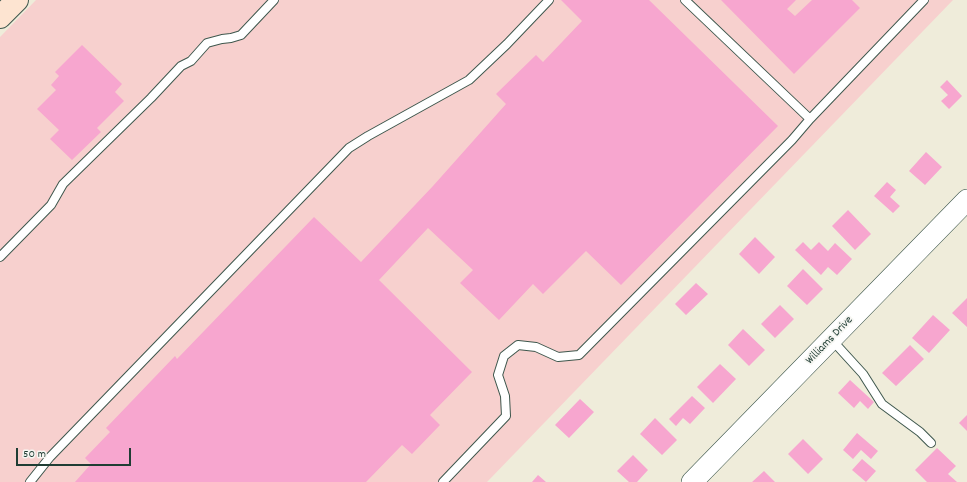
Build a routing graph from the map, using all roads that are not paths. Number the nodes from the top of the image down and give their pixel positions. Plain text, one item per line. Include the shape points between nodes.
1 (17, 0) edge
2 (274, 0) edge
3 (549, 0) edge
4 (685, 0) edge
5 (924, 0) edge
6 (0, 17) edge
7 (810, 119) junction
8 (967, 200) edge
9 (0, 257) edge
10 (832, 339) junction
11 (931, 443) dead end
12 (30, 482) edge
13 (443, 482) edge
14 (692, 482) edge

1 - 6 main road
2 - 9 lane via 240,35 207,43 191,61 181,66 63,184 51,205
3 - 12 lane via 469,80 349,148 50,456
4 - 7 lane
5 - 7 lane
7 - 13 lane via 579,355 558,357 536,347 518,345 504,356 498,375 505,396 506,416
8 - 10 street, Williams Drive
10 - 11 lane via 863,374 882,404
10 - 14 street, Williams Drive

